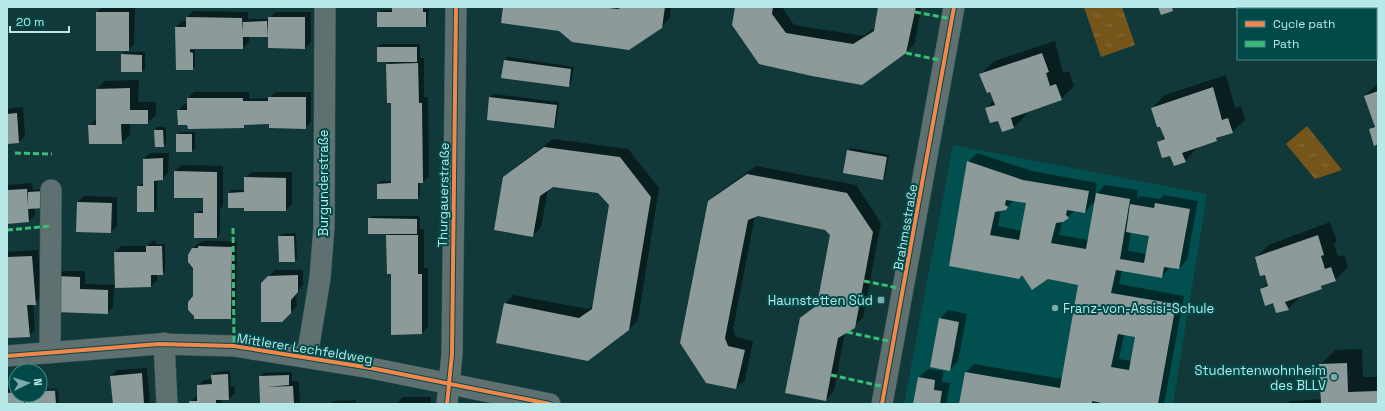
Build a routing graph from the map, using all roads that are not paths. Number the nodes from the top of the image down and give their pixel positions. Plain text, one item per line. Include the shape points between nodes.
1 (325, 7) edge
2 (456, 7) edge
3 (954, 7) edge
4 (51, 190) dead end
5 (164, 344) junction
6 (50, 353) junction
7 (7, 356) edge
8 (307, 357) junction
9 (449, 383) junction
10 (167, 404) edge
11 (447, 404) edge
12 (550, 404) edge
13 (882, 404) edge

1 - 8 street, Burgunderstraße via 324,227 320,278
2 - 9 street, Thurgauerstraße via 452,354
3 - 13 street, Brahmsstraße
4 - 6 street
5 - 6 street, Mittlerer Lechfeldweg
5 - 8 street, Mittlerer Lechfeldweg via 234,346
5 - 10 street
6 - 7 street, Mittlerer Lechfeldweg
8 - 9 street, Mittlerer Lechfeldweg
9 - 11 street, Thurgauerstraße
9 - 12 street, Mittlerer Lechfeldweg

